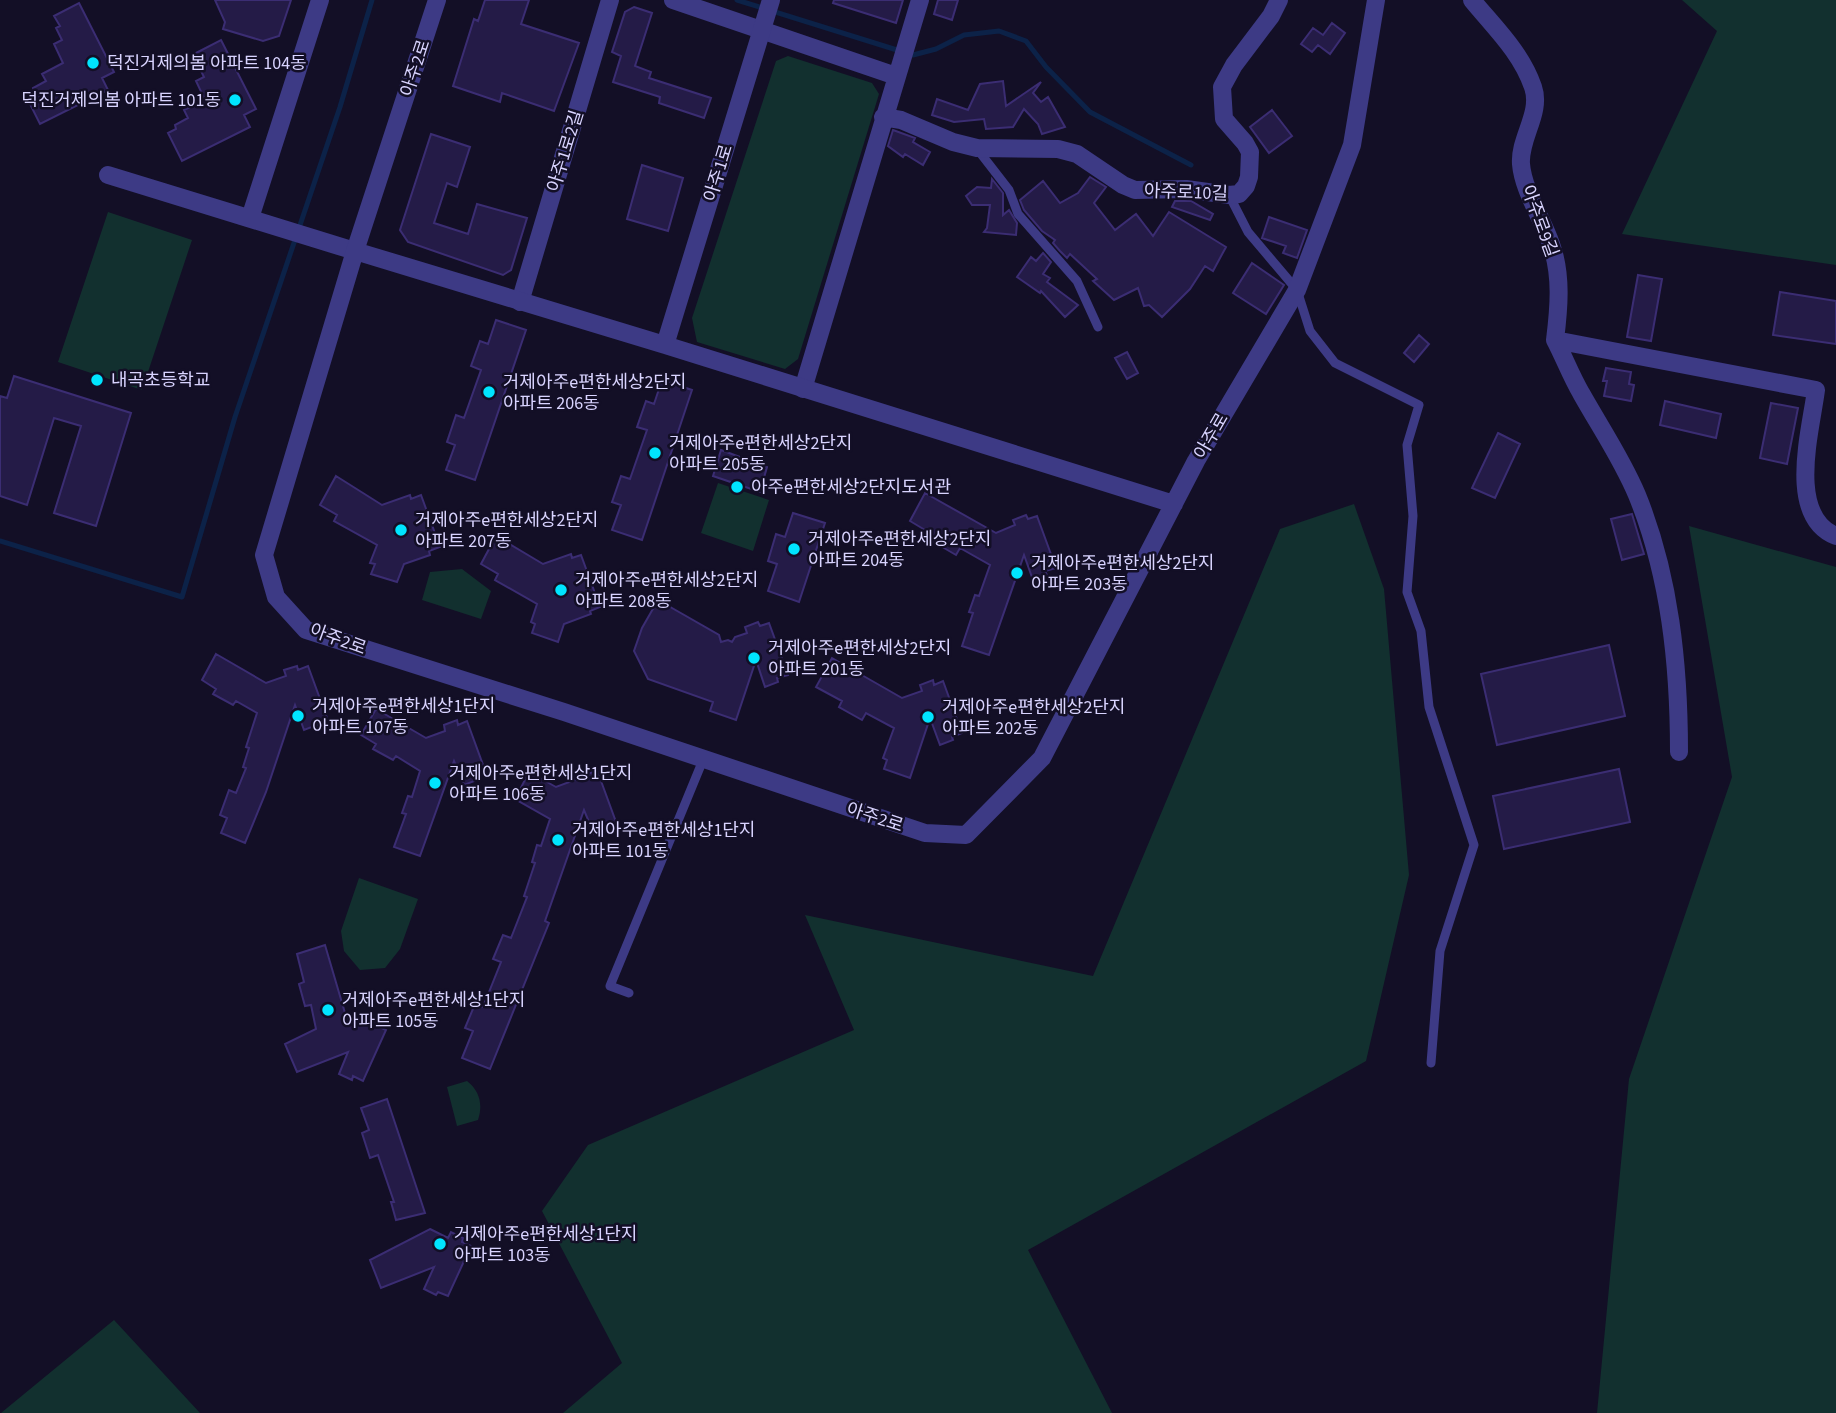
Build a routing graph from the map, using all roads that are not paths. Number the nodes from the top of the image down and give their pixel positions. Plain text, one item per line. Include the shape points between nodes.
1 (320, 0) edge
2 (437, 0) edge
3 (610, 0) edge
4 (673, 0) edge
5 (771, 0) edge
6 (920, 0) edge
7 (1279, 0) edge
8 (1376, 0) edge
9 (1472, 0) edge
10 (762, 29) junction
11 (896, 76) junction
12 (883, 117) junction
13 (977, 148) junction
14 (108, 175) dead end
15 (1229, 195) junction
16 (250, 218) junction
17 (355, 251) junction
18 (1297, 290) junction
19 (520, 302) junction
20 (1098, 327) dead end
21 (1555, 340) junction
22 (665, 345) junction
23 (803, 388) junction
24 (1174, 504) junction
25 (1836, 536) edge
26 (1679, 752) dead end
27 (703, 760) junction
28 (966, 835) joint
29 (629, 993) dead end
30 (1431, 1063) dead end

1 - 16 street
2 - 17 street, 아주2로
3 - 19 street, 아주1로2길
4 - 10 street
5 - 10 street, 아주1로
6 - 11 street
7 - 15 street, 아주로10길 via 1222,87 1224,118 1250,152 1246,186 1239,194
8 - 18 street, 아주로 via 1352,145
9 - 21 street, 아주로9길 via 1513,48 1534,90 1536,102 1521,164 1554,257 1559,290
10 - 11 street
10 - 22 street, 아주1로
11 - 12 street
12 - 13 street, 아주로10길
12 - 23 street
13 - 15 street, 아주로10길 via 1058,149 1077,154 1135,190
13 - 20 lane via 1009,190 1018,214 1077,281
14 - 16 street
15 - 18 lane via 1248,232
16 - 17 street
17 - 19 street
17 - 27 street, 아주2로 via 264,555 276,597 306,631
18 - 24 street, 아주로
18 - 30 lane via 1310,331 1335,363 1419,405 1407,445 1413,516 1407,592 1420,631 1429,707 1474,845 1440,951
19 - 22 street
21 - 25 street via 1816,390 1804,476 1810,510
21 - 26 street via 1631,483 1659,557 1678,676
22 - 23 street
23 - 24 street
24 - 28 street, 아주로 via 1042,758
27 - 28 street, 아주2로 via 925,833
27 - 29 lane via 610,986

